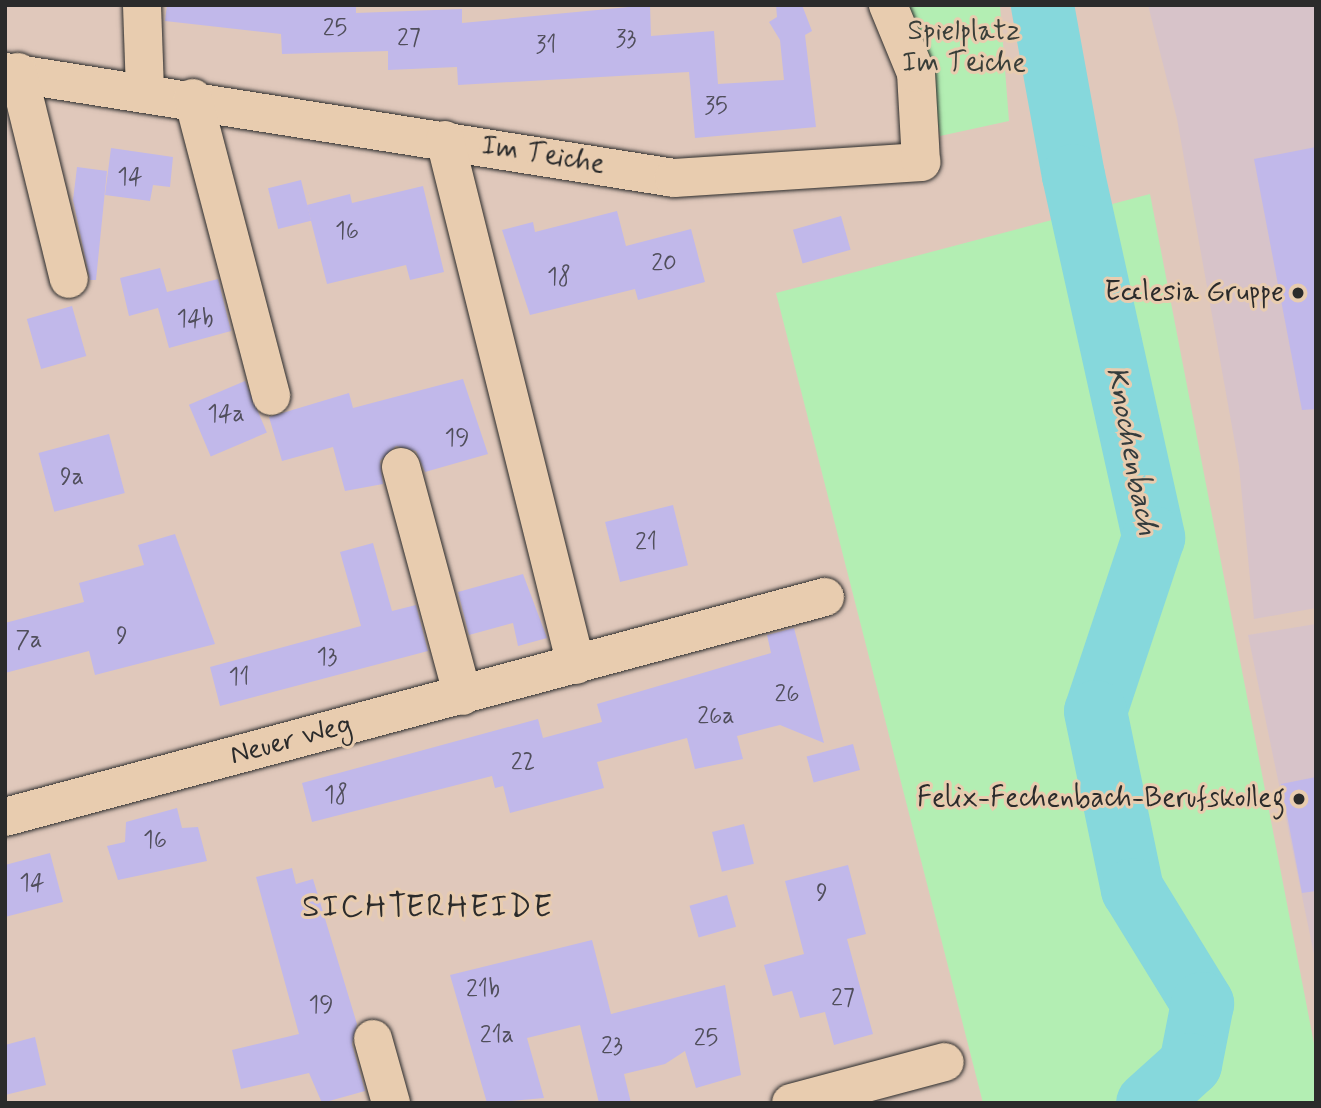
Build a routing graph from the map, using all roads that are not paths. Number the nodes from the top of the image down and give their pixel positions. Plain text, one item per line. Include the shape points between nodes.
1 (142, 5) edge
2 (888, 5) edge
3 (11, 72) edge
4 (145, 90) junction
5 (193, 98) junction
6 (445, 140) junction
7 (69, 279) dead end
8 (271, 396) dead end
9 (401, 467) dead end
10 (825, 597) dead end
11 (576, 665) junction
12 (463, 696) junction
13 (5, 817) edge
14 (373, 1039) dead end
15 (945, 1062) dead end
16 (391, 1103) edge
17 (791, 1103) edge

1 - 4 street
2 - 6 street, Im Teiche via 916,73 922,162 674,178
3 - 4 street, Im Teiche
3 - 7 street
4 - 5 street, Im Teiche
5 - 6 street, Im Teiche
5 - 8 street
6 - 11 street
9 - 12 street
10 - 11 street, Neuer Weg
11 - 12 street, Neuer Weg
12 - 13 street, Neuer Weg
14 - 16 street
15 - 17 street

